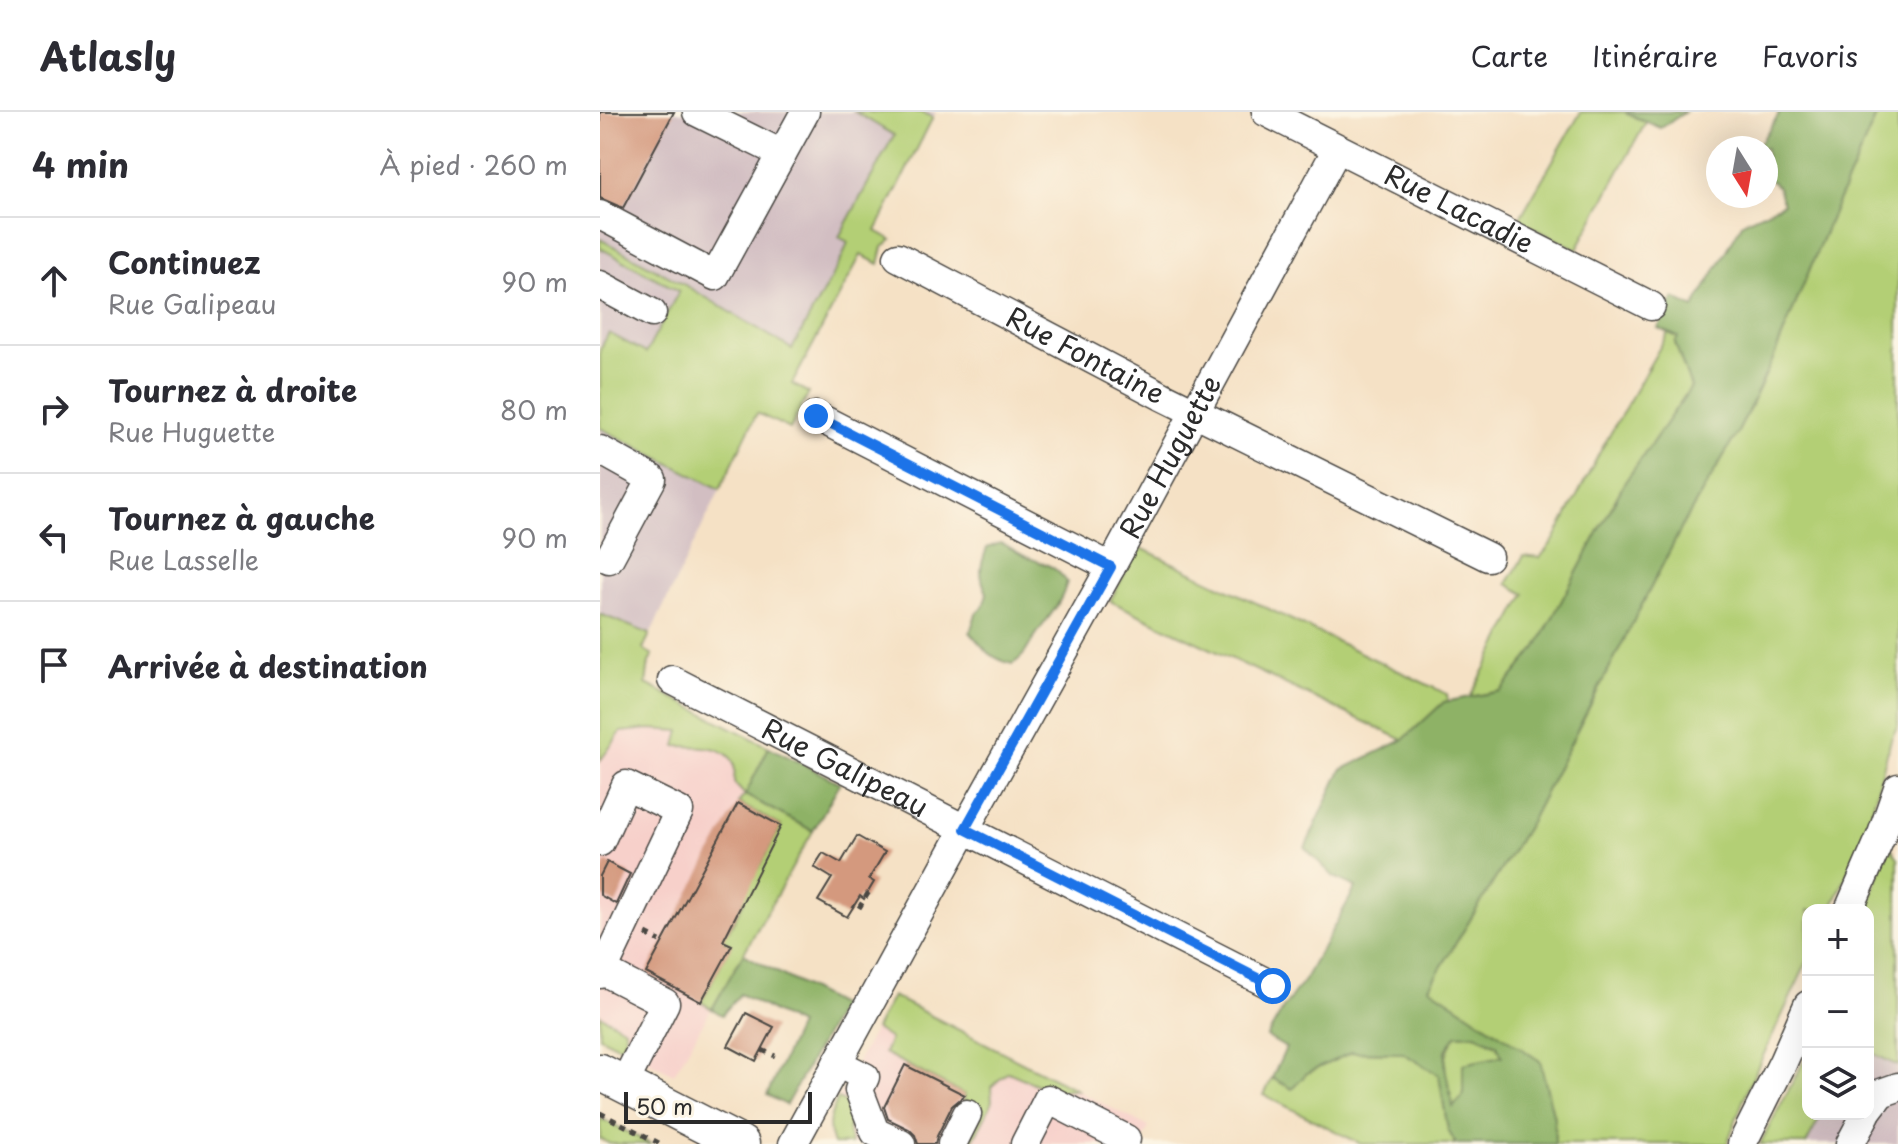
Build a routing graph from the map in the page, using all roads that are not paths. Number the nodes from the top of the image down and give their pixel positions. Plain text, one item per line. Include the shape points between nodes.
1 (697, 112) edge
2 (805, 112) edge
3 (1266, 112) edge
4 (1337, 149) junction
5 (782, 154) junction
6 (600, 215) edge
7 (898, 257) dead end
8 (600, 285) edge
9 (1651, 306) dead end
10 (652, 313) dead end
11 (1194, 412) junction
12 (816, 416) dead end
13 (600, 450) edge
14 (1488, 557) dead end
15 (609, 559) dead end
16 (1111, 567) junction
17 (672, 680) dead end
18 (1898, 788) edge
19 (965, 829) junction
20 (600, 842) edge
21 (1852, 904) edge
22 (602, 972) edge
23 (1273, 986) dead end
24 (1802, 1019) edge
25 (837, 1063) junction
26 (612, 1078) edge
27 (1898, 1087) edge
28 (1874, 1102) edge
29 (967, 1114) dead end
30 (1863, 1120) edge
31 (1126, 1139) dead end
32 (741, 1144) edge
33 (793, 1144) edge
34 (901, 1144) edge
35 (952, 1144) edge
36 (1025, 1144) edge
37 (1742, 1144) edge
38 (1850, 1144) edge

1 - 5 street
2 - 5 street
3 - 4 street, Rue Lacadie
4 - 9 street, Rue Lacadie
4 - 11 street, Rue Huguette
5 - 6 street via 715,276
7 - 11 street, Rue Fontaine
8 - 10 street
11 - 14 street, Rue Fontaine
11 - 16 street, Rue Huguette
12 - 16 street
13 - 15 street via 652,479
16 - 19 street, Rue Huguette
17 - 19 street, Rue Galipeau
18 - 21 street
19 - 23 street, Rue Galipeau
19 - 25 street, Rue Huguette
20 - 22 street via 626,785 679,811
22 - 26 street via 671,993
24 - 37 street
25 - 33 street, Rue Huguette
25 - 34 street via 865,1077 859,1090 875,1132
26 - 32 main road
27 - 28 street via 1881,1093
29 - 35 street
30 - 38 street
31 - 36 street via 1048,1099

